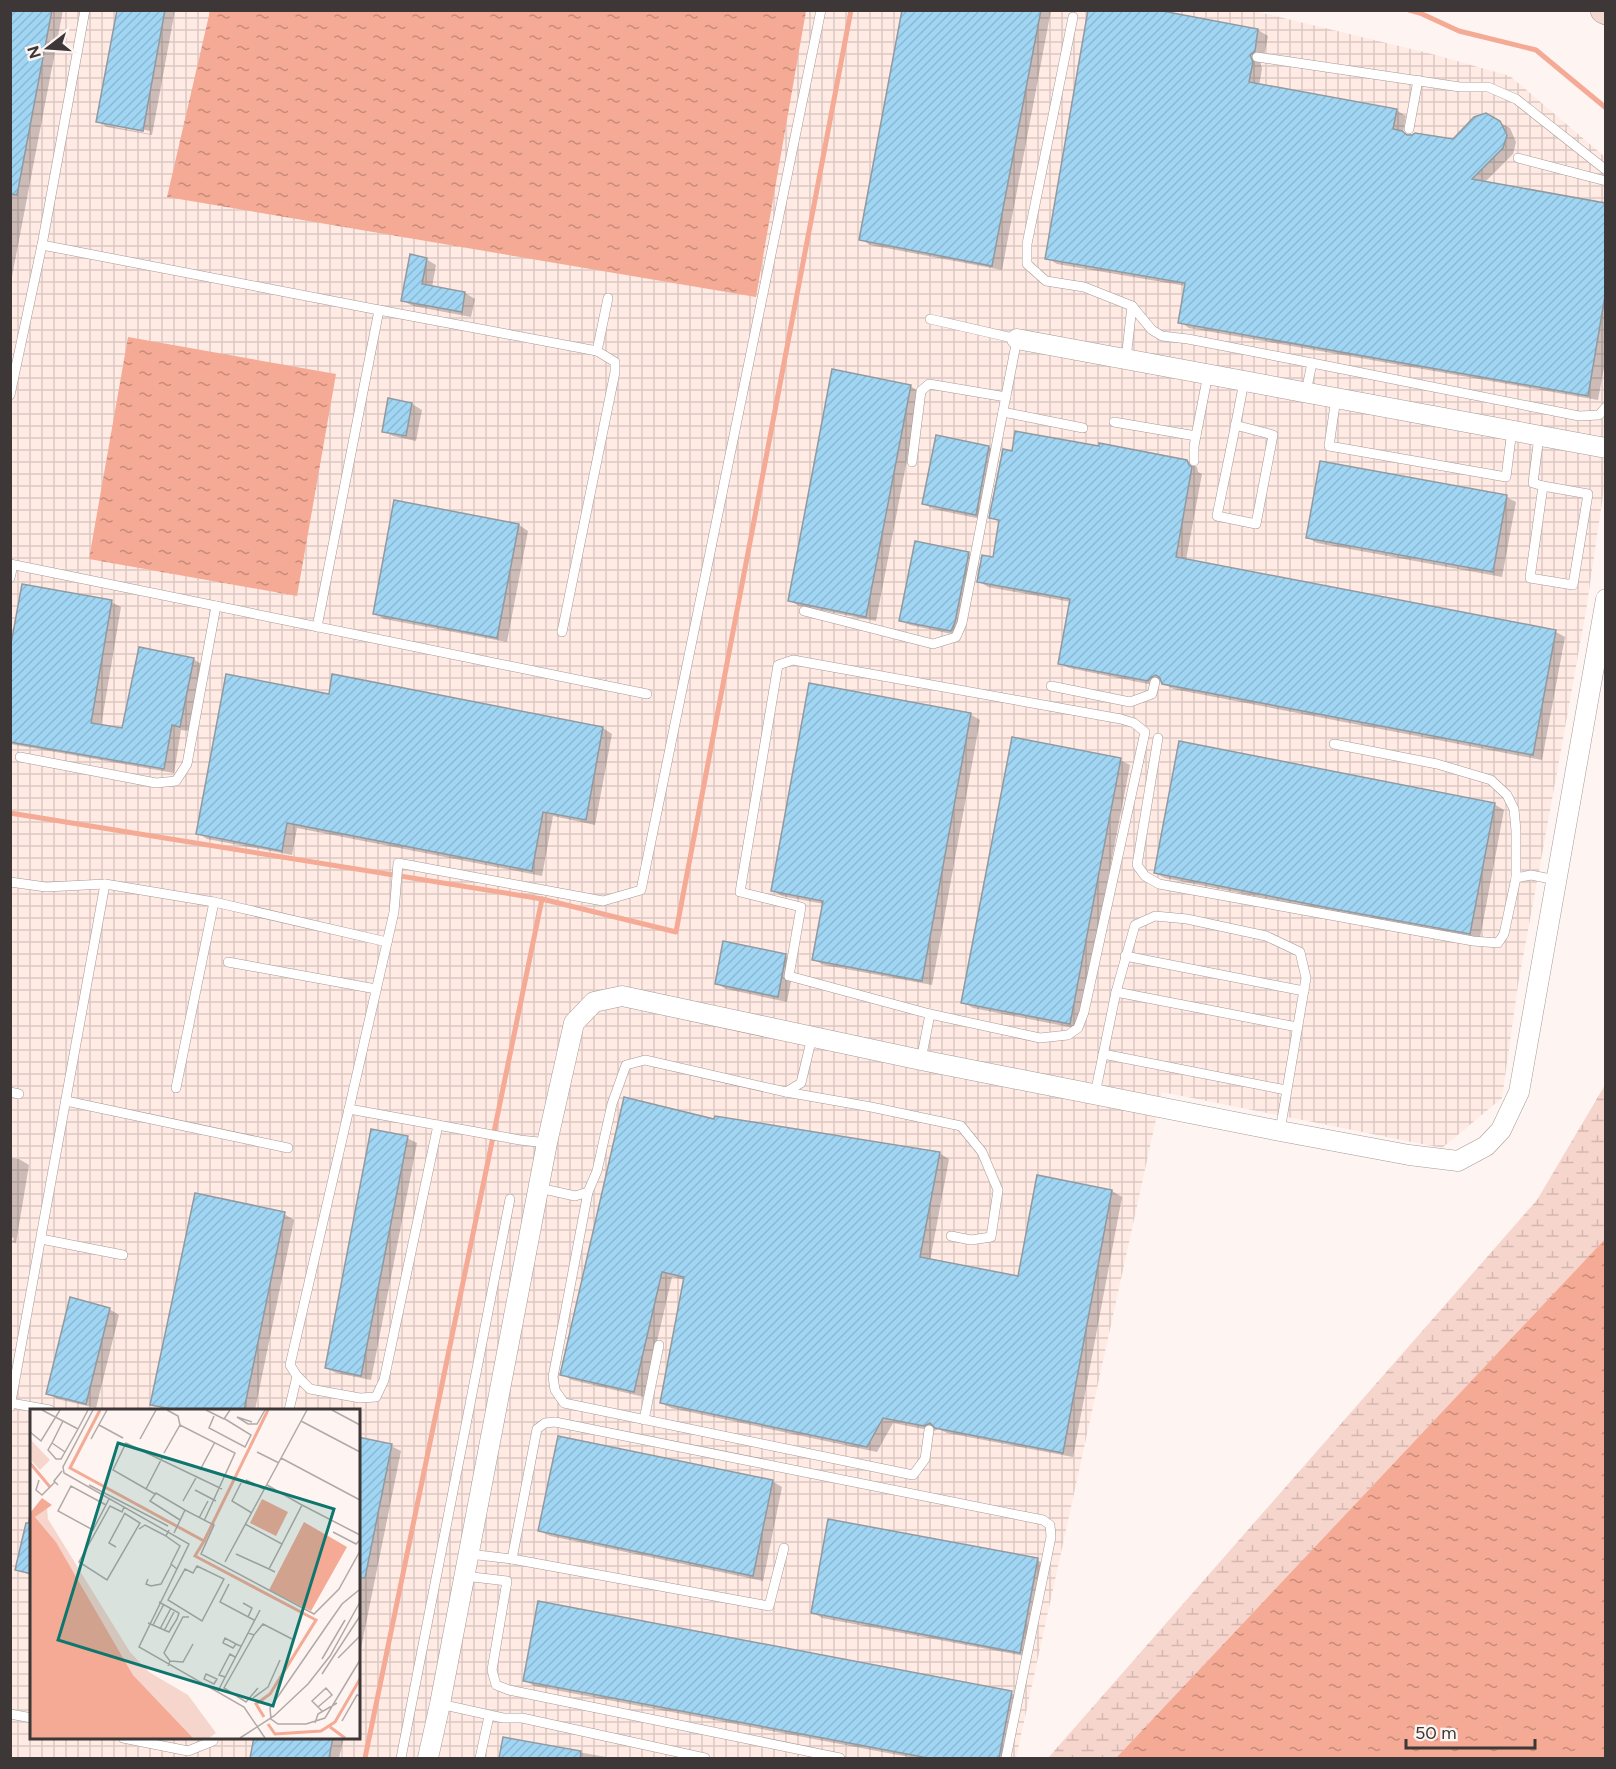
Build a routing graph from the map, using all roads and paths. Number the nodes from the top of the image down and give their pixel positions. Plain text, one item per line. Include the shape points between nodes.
1 (85, 10) edge
2 (821, 10) edge
3 (1073, 17) dead end
4 (1257, 57) dead end
5 (1418, 80) junction
6 (1409, 129) dead end
7 (1518, 158) dead end
8 (1605, 170) edge
9 (1605, 181) edge
10 (42, 245) junction
11 (608, 298) dead end
12 (1132, 306) junction
13 (379, 310) junction
14 (930, 319) dead end
15 (1017, 339) junction
16 (597, 351) junction
17 (1126, 359) junction
18 (1312, 363) junction
19 (1208, 374) junction
20 (1244, 381) junction
21 (1306, 392) junction
22 (10, 395) edge
23 (1006, 397) junction
24 (1336, 398) junction
25 (1605, 407) edge
26 (1003, 412) junction
27 (1114, 422) dead end
28 (1235, 425) junction
29 (1083, 428) dead end
30 (1512, 430) junction
31 (1196, 436) junction
32 (1539, 436) junction
33 (1605, 448) edge
34 (1194, 461) dead end
35 (912, 462) dead end
36 (1543, 486) junction
37 (12, 565) edge
38 (10, 578) edge
39 (1605, 599) edge
40 (216, 606) junction
41 (804, 611) dead end
42 (317, 627) junction
43 (562, 632) dead end
44 (1155, 682) dead end
45 (1051, 686) dead end
46 (647, 694) dead end
47 (1158, 738) dead end
48 (1334, 744) dead end
49 (20, 757) dead end
50 (1516, 879) junction
51 (1556, 880) junction
52 (10, 882) edge
53 (105, 884) junction
54 (214, 902) junction
55 (387, 942) junction
56 (1125, 956) junction
57 (228, 962) dead end
58 (376, 989) junction
59 (1304, 991) junction
60 (1116, 993) junction
61 (930, 1014) junction
62 (1297, 1027) junction
63 (812, 1037) junction
64 (1103, 1054) junction
65 (921, 1060) junction
66 (176, 1088) dead end
67 (1286, 1090) junction
68 (786, 1092) junction
69 (1095, 1094) junction
70 (66, 1101) junction
71 (349, 1109) junction
72 (438, 1125) junction
73 (1280, 1131) junction
74 (547, 1143) junction
75 (288, 1148) dead end
76 (539, 1188) junction
77 (588, 1192) junction
78 (510, 1200) dead end
79 (951, 1236) dead end
80 (41, 1239) junction
81 (123, 1255) dead end
82 (659, 1346) dead end
83 (297, 1376) junction
84 (11, 1405) edge
85 (42, 1409) edge
86 (290, 1409) edge
87 (644, 1420) junction
88 (929, 1430) dead end
89 (784, 1548) dead end
90 (469, 1554) junction
91 (512, 1559) junction
92 (464, 1576) junction
93 (440, 1704) junction
94 (10, 1714) edge
95 (489, 1716) junction
96 (30, 1718) edge
97 (132, 1739) edge
98 (214, 1739) edge
99 (400, 1758) edge
100 (428, 1758) edge
101 (480, 1758) edge
102 (705, 1758) edge
103 (840, 1758) edge
104 (1006, 1758) edge

1 - 10 lane
2 - 55 lane via 641,890 603,901 398,863
3 - 12 lane via 1027,244 1027,264 1046,281 1084,287
4 - 5 lane
5 - 6 lane
5 - 8 lane via 1488,87 1516,99
7 - 9 lane
10 - 13 lane
10 - 22 lane
11 - 16 lane
12 - 17 lane
12 - 18 lane via 1162,336
13 - 16 lane
13 - 42 lane
14 - 15 lane
15 - 17 street
15 - 23 lane
16 - 43 lane via 615,362 615,372
17 - 19 street
18 - 21 lane
18 - 25 lane via 1579,416 1599,415
19 - 20 street
19 - 31 lane
20 - 21 street
20 - 28 lane
21 - 24 street
23 - 26 lane
23 - 35 lane via 929,384 921,391
24 - 30 street
24 - 30 lane via 1329,446 1506,477
26 - 29 lane
26 - 41 lane via 962,623 956,637 933,644
27 - 31 lane
28 - 28 lane via 1273,435 1256,524 1217,516
30 - 32 street
31 - 34 lane
32 - 33 street
32 - 36 lane via 1533,483
36 - 36 lane via 1588,494 1573,585 1530,578
37 - 38 lane
37 - 40 lane
39 - 51 street
40 - 42 lane
40 - 49 lane via 187,764 176,781 156,783
42 - 46 lane
44 - 45 lane via 1152,694 1130,702
47 - 50 lane via 1137,865 1159,884 1498,943 1504,934
48 - 50 lane via 1437,764 1491,780 1507,795 1514,809
50 - 51 lane via 1531,874
51 - 73 street via 1519,1092 1501,1130 1486,1146 1458,1161
52 - 53 lane via 46,888
53 - 54 lane
53 - 70 lane
54 - 55 lane
54 - 66 lane
55 - 58 lane
56 - 59 lane
56 - 59 lane via 1135,925 1155,916 1187,919 1266,936 1300,952 1306,978
56 - 60 lane
57 - 58 lane
58 - 71 lane
59 - 62 lane
60 - 62 lane
60 - 64 lane
61 - 61 lane via 1040,1038 1068,1035 1078,1028 1145,732 1121,719 809,662 793,660 778,665 740,892 801,907 789,976
61 - 65 lane
62 - 67 lane
63 - 65 street
63 - 68 lane via 801,1083
63 - 74 street via 622,996 594,1002 574,1023
64 - 67 lane
64 - 69 lane
65 - 69 street
67 - 73 lane
68 - 77 lane via 645,1060 626,1065
68 - 79 lane via 961,1126 982,1152 998,1190 991,1237 971,1240
69 - 73 street
70 - 75 lane
70 - 80 lane
71 - 72 lane
71 - 83 lane via 290,1365
72 - 74 lane
72 - 83 lane via 384,1380 376,1397 310,1389
74 - 76 street
76 - 77 lane via 575,1196
76 - 90 street
77 - 87 lane via 553,1377 555,1390 564,1404
78 - 99 lane
80 - 81 lane
80 - 84 lane
82 - 87 lane
83 - 86 lane
84 - 85 lane
87 - 88 lane via 913,1475 925,1459
89 - 91 lane via 769,1606
90 - 91 lane
90 - 92 street
91 - 104 lane via 537,1429 555,1422 1043,1520 1050,1525 1051,1537
92 - 93 street
92 - 103 lane via 507,1581 492,1670 496,1685
93 - 95 lane
93 - 100 street
94 - 96 lane
95 - 101 lane
95 - 102 lane via 522,1718
97 - 98 lane via 188,1751

